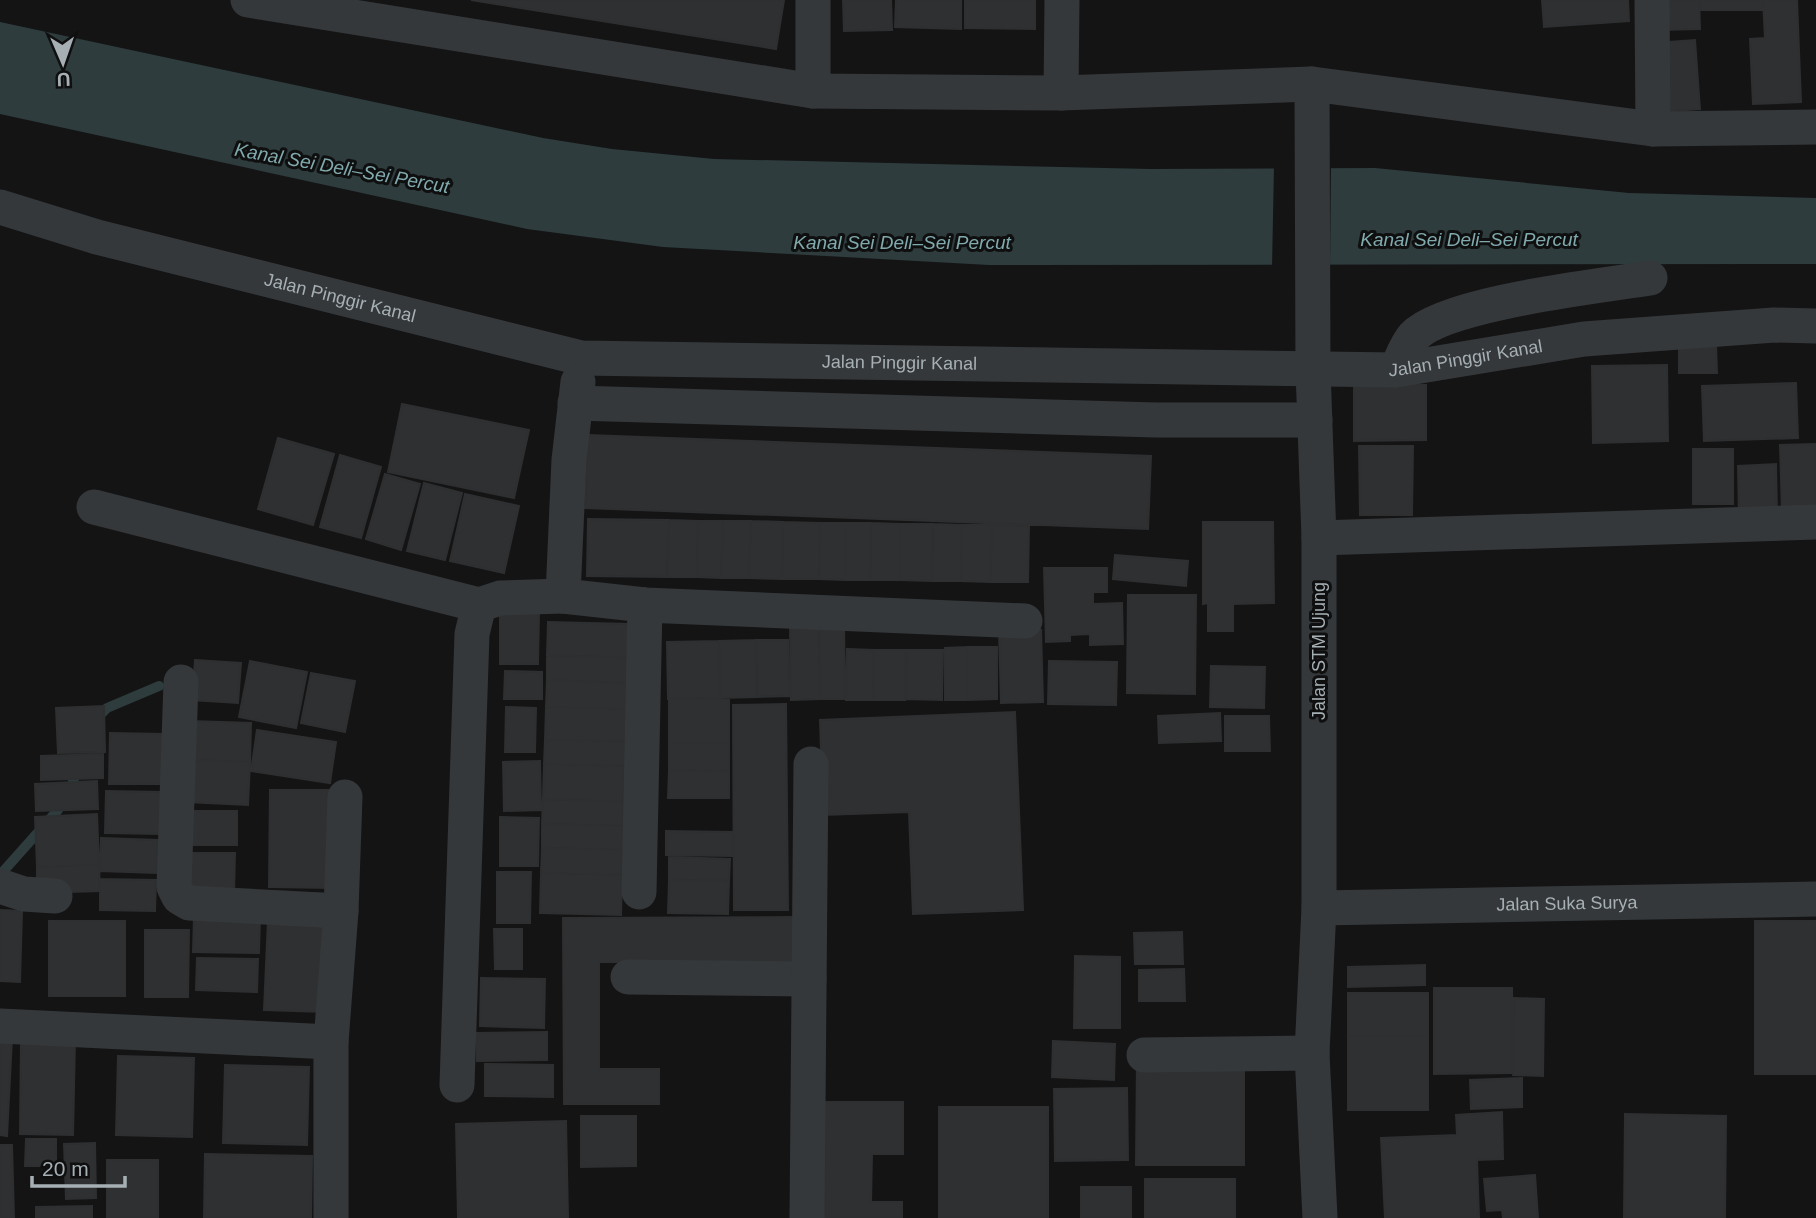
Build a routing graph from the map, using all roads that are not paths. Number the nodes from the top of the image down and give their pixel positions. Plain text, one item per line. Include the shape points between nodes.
1 (248, 0) edge
2 (813, 0) edge
3 (1062, 0) edge
4 (1653, 0) edge
5 (813, 91) junction
6 (1061, 93) junction
7 (1311, 100) junction
8 (1816, 127) edge
9 (1653, 129) junction
10 (0, 207) edge
11 (1650, 278) dead end
12 (1816, 326) edge
13 (580, 358) junction
14 (1313, 363) junction
15 (1396, 370) junction
16 (575, 403) junction
17 (1315, 420) junction
18 (94, 507) dead end
19 (1816, 522) edge
20 (1320, 538) junction
21 (564, 596) junction
22 (479, 605) junction
23 (645, 605) junction
24 (1026, 621) dead end
25 (181, 682) dead end
26 (811, 764) dead end
27 (345, 797) dead end
28 (4, 888) edge
29 (639, 892) dead end
30 (55, 896) dead end
31 (1816, 900) edge
32 (1320, 908) junction
33 (341, 911) junction
34 (628, 977) dead end
35 (809, 979) junction
36 (0, 1026) edge
37 (331, 1042) junction
38 (1312, 1053) junction
39 (1144, 1055) dead end
40 (457, 1085) dead end
41 (331, 1218) edge
42 (807, 1218) edge
43 (1320, 1218) edge

1 - 5 street
2 - 5 street
3 - 6 street
4 - 9 street
5 - 6 street
6 - 7 street
7 - 9 street
7 - 14 street, Jalan STM Ujung
8 - 9 street
10 - 13 street, Jalan Pinggir Kanal via 97,237
11 - 15 street via 1449,317 1412,337
12 - 15 street, Jalan Pinggir Kanal via 1584,339
13 - 14 street, Jalan Pinggir Kanal
13 - 16 street
14 - 15 street, Jalan Pinggir Kanal
14 - 17 street, Jalan STM Ujung
16 - 17 street via 1156,420
16 - 21 street
17 - 20 street, Jalan STM Ujung
18 - 22 street
19 - 20 street
20 - 32 street, Jalan STM Ujung
21 - 22 street via 500,598
21 - 23 street
22 - 40 street via 472,634
23 - 24 street
23 - 29 street
25 - 33 street via 174,887 179,897 189,902
26 - 35 street
27 - 33 street
28 - 30 street
31 - 32 street, Jalan Suka Surya
32 - 38 street, Jalan STM Ujung
33 - 37 street
34 - 35 street
35 - 42 street
36 - 37 street
37 - 41 street
38 - 39 street
38 - 43 street, Jalan STM Ujung

